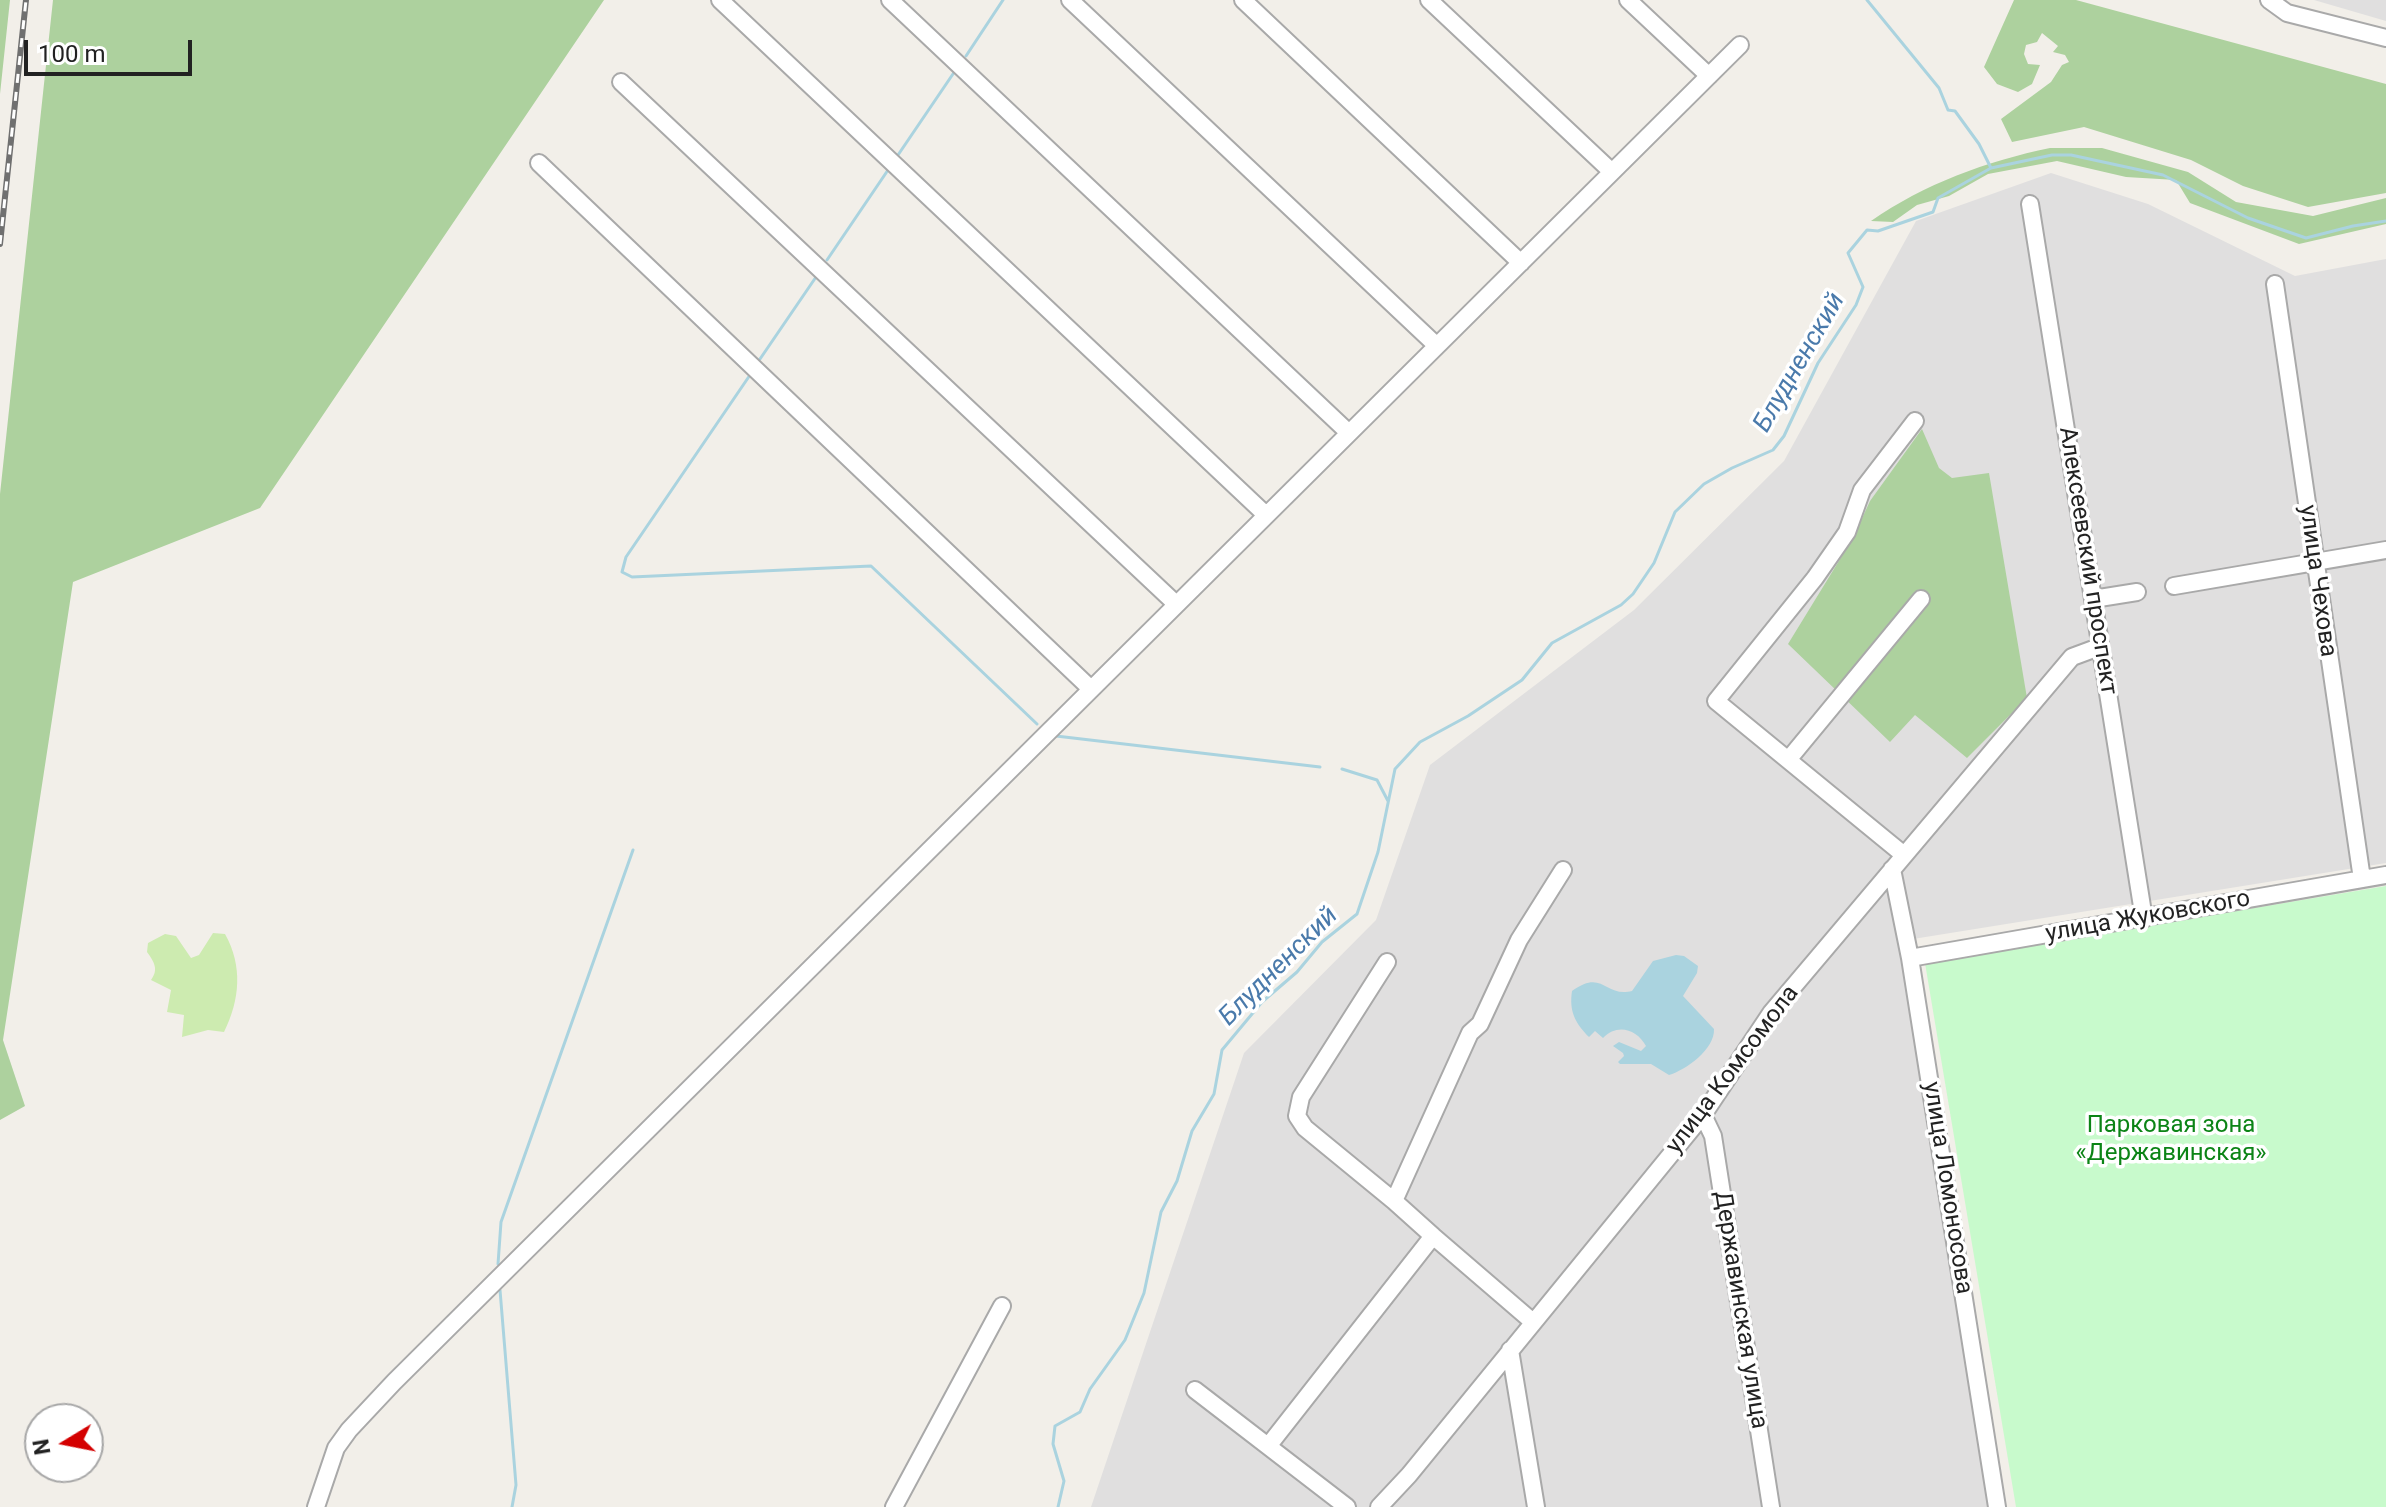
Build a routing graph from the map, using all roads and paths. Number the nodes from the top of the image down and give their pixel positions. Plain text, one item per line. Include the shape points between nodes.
1 (720, 0) edge
2 (890, 0) edge
3 (1070, 0) edge
4 (1243, 0) edge
5 (1429, 0) edge
6 (1628, 0) edge
7 (2269, 0) edge
8 (2386, 38) edge
9 (1740, 45) dead end
10 (1709, 76) junction
11 (621, 82) dead end
12 (539, 163) dead end
13 (1612, 172) junction
14 (2030, 204) dead end
15 (1521, 263) junction
16 (2275, 284) dead end
17 (1437, 346) junction
18 (1915, 421) dead end
19 (1349, 433) junction
20 (1266, 515) junction
21 (2386, 550) edge
22 (2314, 562) junction
23 (2174, 586) dead end
24 (2137, 592) dead end
25 (1921, 599) dead end
26 (2093, 599) junction
27 (1176, 604) junction
28 (2099, 647) junction
29 (1091, 689) junction
30 (1788, 760) junction
31 (1904, 855) junction
32 (1892, 869) junction
33 (1563, 870) dead end
34 (2386, 875) edge
35 (2362, 879) junction
36 (2144, 919) junction
37 (1910, 958) junction
38 (1387, 962) dead end
39 (1703, 1115) junction
40 (1394, 1201) junction
41 (1433, 1236) junction
42 (1002, 1306) dead end
43 (1533, 1322) junction
44 (1510, 1350) junction
45 (1195, 1390) dead end
46 (1269, 1445) junction
47 (316, 1507) edge
48 (894, 1507) edge
49 (1347, 1507) edge
50 (1379, 1507) edge
51 (1536, 1507) edge
52 (1771, 1507) edge
53 (1997, 1507) edge

1 - 20 street
2 - 19 street
3 - 17 street
4 - 15 street
5 - 13 street
6 - 10 street
7 - 8 street via 2287,13
9 - 10 street
10 - 13 street
11 - 27 street
12 - 29 street
13 - 15 street
14 - 26 street, Алексеевский проспект
15 - 17 street
16 - 22 street, улица Чехова
17 - 19 street
18 - 30 street via 1862,490 1847,532 1815,578 1716,701
19 - 20 street
20 - 27 street
21 - 22 street
22 - 23 street
22 - 35 street, улица Чехова
24 - 26 street
25 - 30 street
26 - 28 street, Алексеевский проспект
27 - 29 street
28 - 31 street, улица Комсомола via 2072,657
28 - 36 street, Алексеевский проспект
29 - 47 street via 367,1410 336,1448
30 - 31 street
31 - 32 street, улица Комсомола
32 - 37 street, улица Ломоносова
32 - 39 street, улица Комсомола via 1771,1013
33 - 40 street via 1519,940 1480,1024 1470,1033
34 - 35 street, улица Жуковского
35 - 36 street, улица Жуковского
36 - 37 street, улица Жуковского
37 - 53 street, улица Ломоносова
38 - 40 street via 1301,1097 1297,1116
39 - 43 street, улица Комсомола
39 - 52 street, Державинская улица via 1713,1136
40 - 41 street
41 - 43 street
41 - 46 street
42 - 48 street
43 - 44 street, улица Комсомола
44 - 50 street, улица Комсомола
44 - 51 street
45 - 46 street
46 - 49 street

